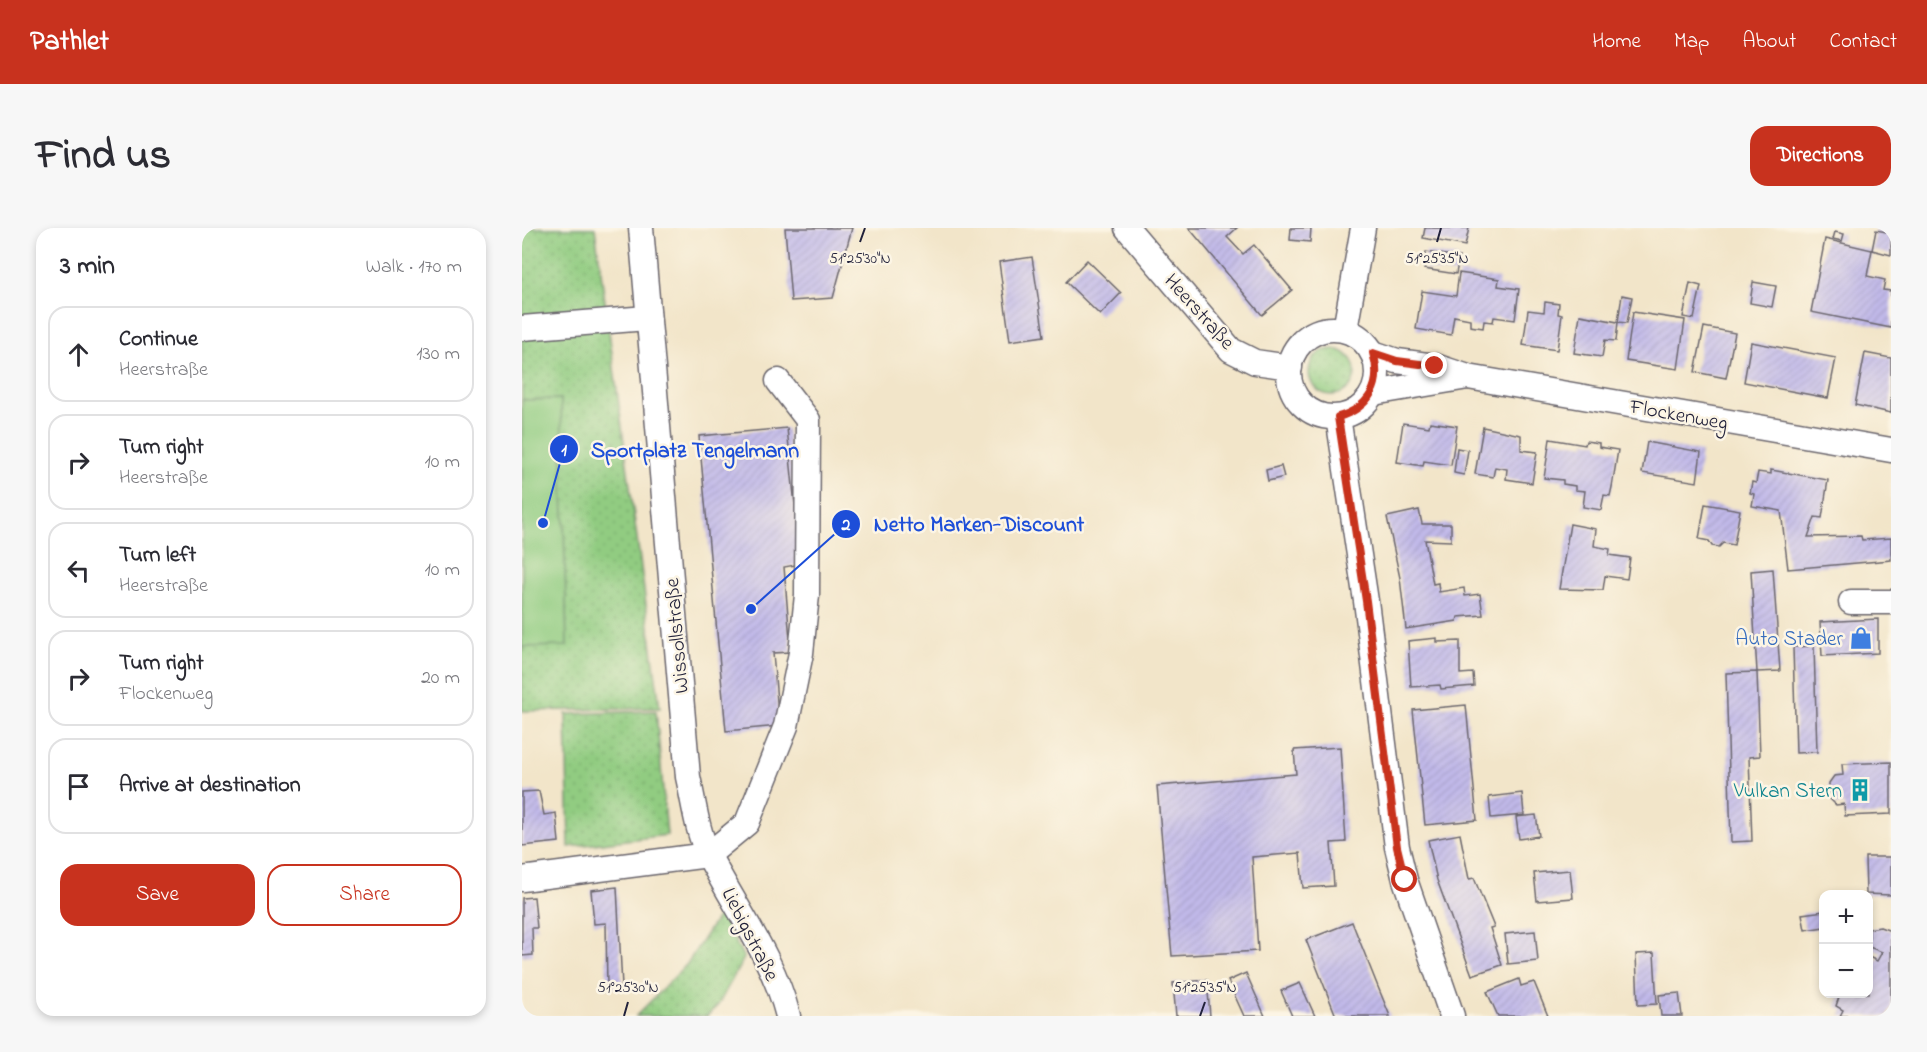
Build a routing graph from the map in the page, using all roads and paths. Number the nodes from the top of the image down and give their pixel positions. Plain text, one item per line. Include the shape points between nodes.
1 (641, 228) edge
2 (1127, 228) edge
3 (1363, 228) edge
4 (647, 318) junction
5 (522, 328) edge
6 (1345, 330) junction
7 (1373, 353) junction
8 (1290, 367) junction
9 (1468, 377) junction
10 (778, 381) dead end
11 (1373, 393) junction
12 (1338, 417) junction
13 (1891, 450) edge
14 (1851, 602) dead end
15 (1891, 602) edge
16 (708, 855) junction
17 (522, 879) edge
18 (788, 1016) edge
19 (1452, 1016) edge

1 - 4 street, Wissollstraße
2 - 8 street, Heerstraße via 1231,350 1255,362
3 - 6 street
4 - 5 street
4 - 16 street, Wissollstraße via 688,777
6 - 7 street via 1361,339
6 - 8 street via 1326,330 1308,336 1293,355
7 - 9 street, Flockenweg
7 - 11 street via 1377,380
8 - 12 street via 1294,393 1302,404 1312,412
9 - 11 street, Flockenweg
9 - 13 street, Flockenweg
10 - 16 street via 808,420 807,595 801,653 786,726 747,823
11 - 12 street via 1364,405
12 - 19 street via 1397,847
14 - 15 street
16 - 17 street
16 - 18 street, Liebigstraße via 757,939

